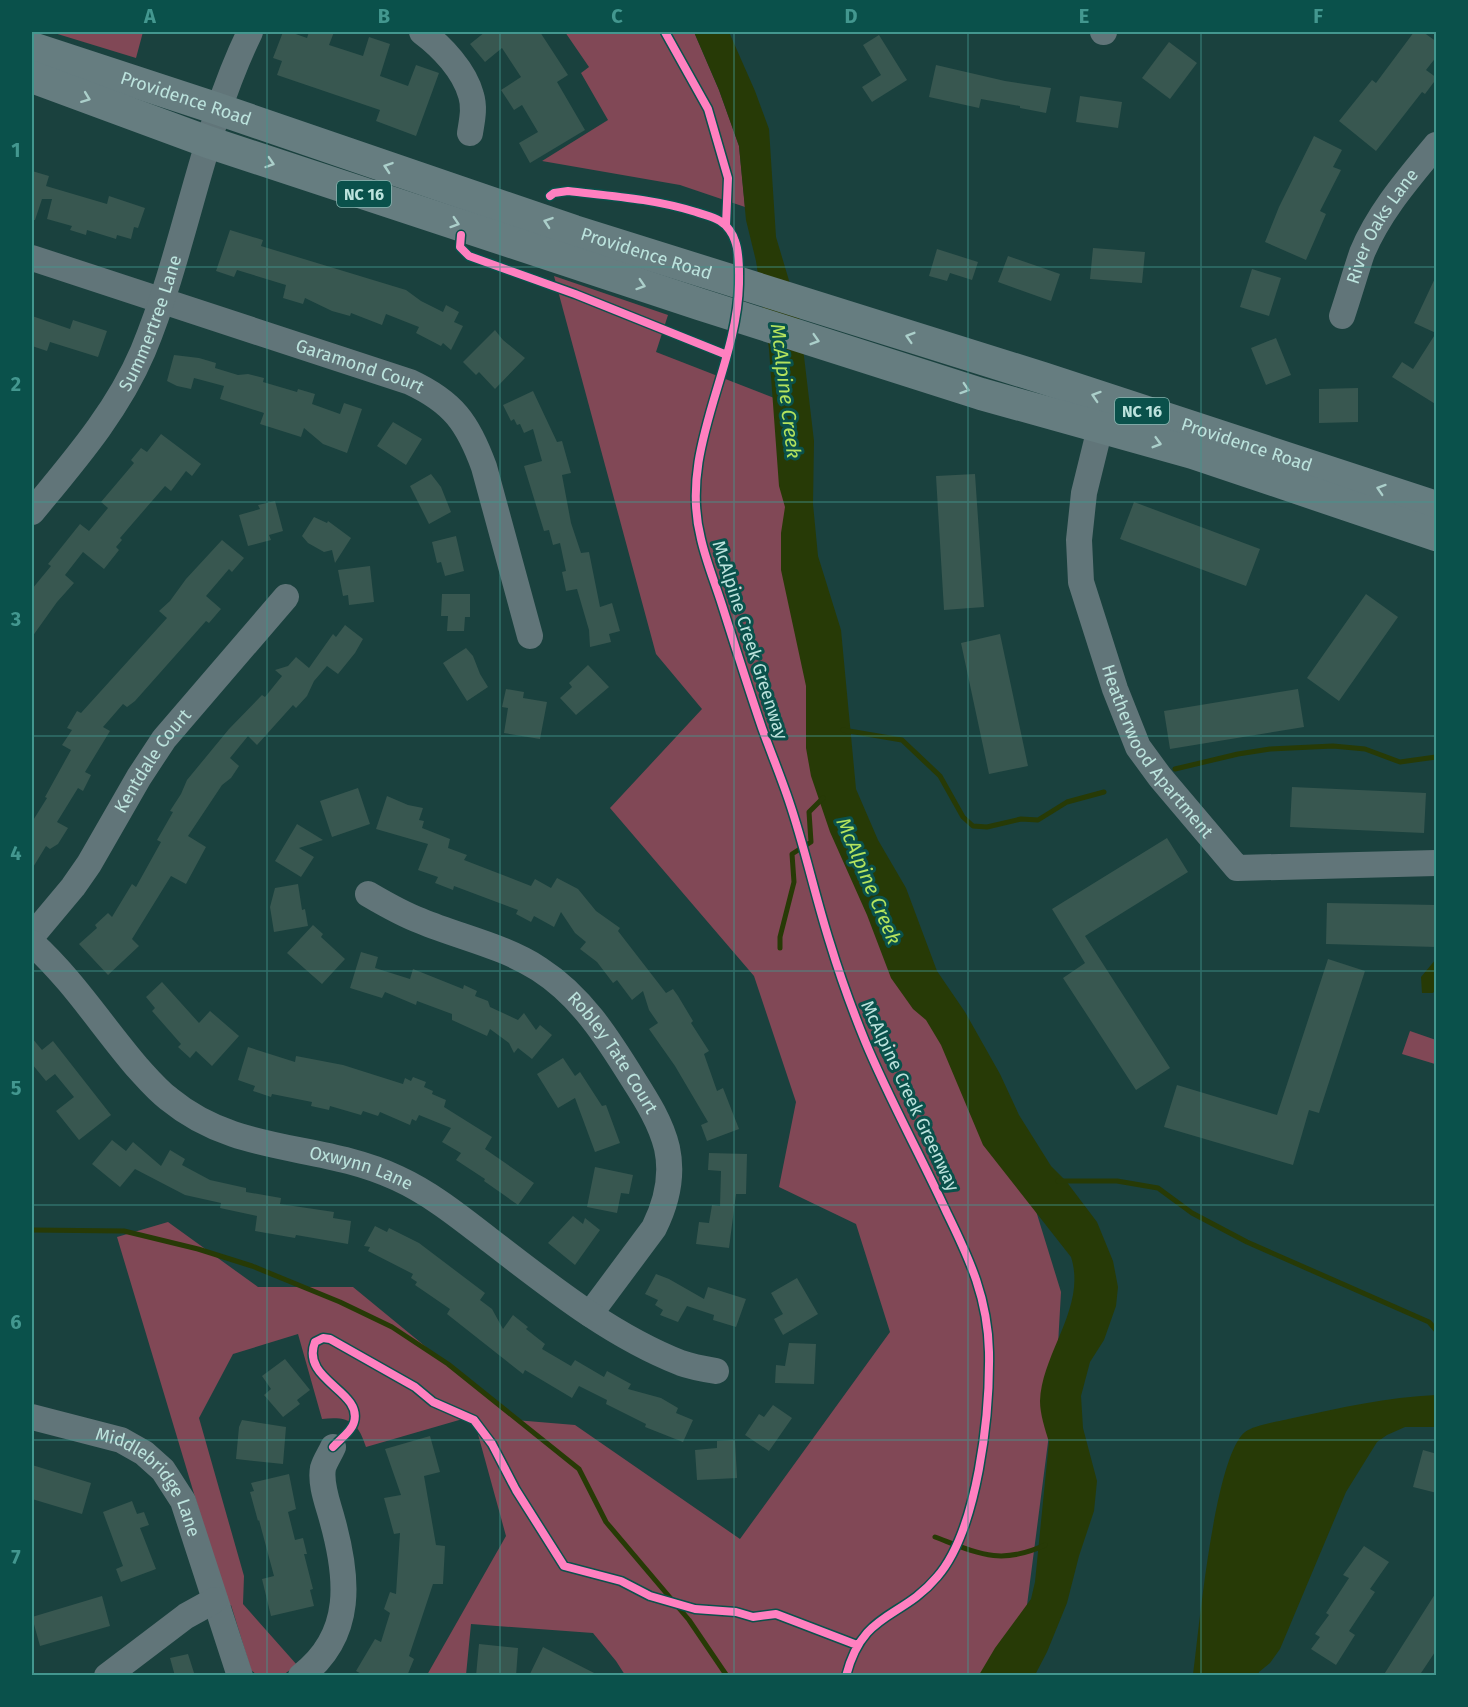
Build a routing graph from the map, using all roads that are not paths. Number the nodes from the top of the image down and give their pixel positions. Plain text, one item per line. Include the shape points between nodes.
1 (250, 32) edge
2 (422, 32) edge
3 (32, 48) edge
4 (32, 78) edge
5 (218, 109) junction
6 (470, 133) dead end
7 (208, 142) junction
8 (1437, 145) edge
9 (32, 258) edge
10 (161, 301) junction
11 (1342, 316) dead end
12 (1100, 428) junction
13 (1437, 507) edge
14 (32, 512) edge
15 (1437, 535) edge
16 (286, 597) dead end
17 (530, 636) dead end
18 (1437, 863) edge
19 (368, 894) dead end
20 (32, 936) edge
21 (32, 943) edge
22 (590, 1314) junction
23 (716, 1371) dead end
24 (32, 1417) edge
25 (333, 1447) dead end
26 (215, 1600) junction
27 (107, 1676) edge
28 (240, 1676) edge
29 (301, 1676) edge

1 - 5 street, Summertree Lane
2 - 6 street via 462,74 471,95
3 - 5 main road, Providence Road / NC 16
4 -> 7 main road, Providence Road / NC 16
5 - 7 street, Summertree Lane
13 -> 5 main road, Providence Road / NC 16 via 574,231
7 - 10 street, Summertree Lane
7 -> 12 main road, Providence Road / NC 16 via 699,304
8 - 11 street, River Oaks Lane via 1383,213 1363,252
9 - 10 street, Garamond Court
10 - 14 street, Summertree Lane via 122,393 87,446
10 - 17 street, Garamond Court via 410,382 445,402 462,420 484,467
12 -> 15 main road, Providence Road / NC 16 via 1193,453
12 - 18 street, Heatherwood Apartment via 1084,493 1079,540 1081,582 1138,747 1160,777 1237,868
16 - 20 street, Kentdale Court via 165,739 89,864
19 - 22 street, Robley Tate Court via 420,921 511,954 565,988 610,1041 660,1126 669,1175 661,1214
21 - 22 street, Oxwynn Lane via 158,1089 194,1118 252,1141 338,1157 398,1178 435,1198
22 - 23 street, Oxwynn Lane via 682,1364
24 - 26 street, Middlebridge Lane via 122,1440 163,1470 183,1501
25 - 29 street via 323,1469 342,1556 342,1612 331,1641 313,1667
26 - 27 street via 186,1616
26 - 28 street, Middlebridge Lane

